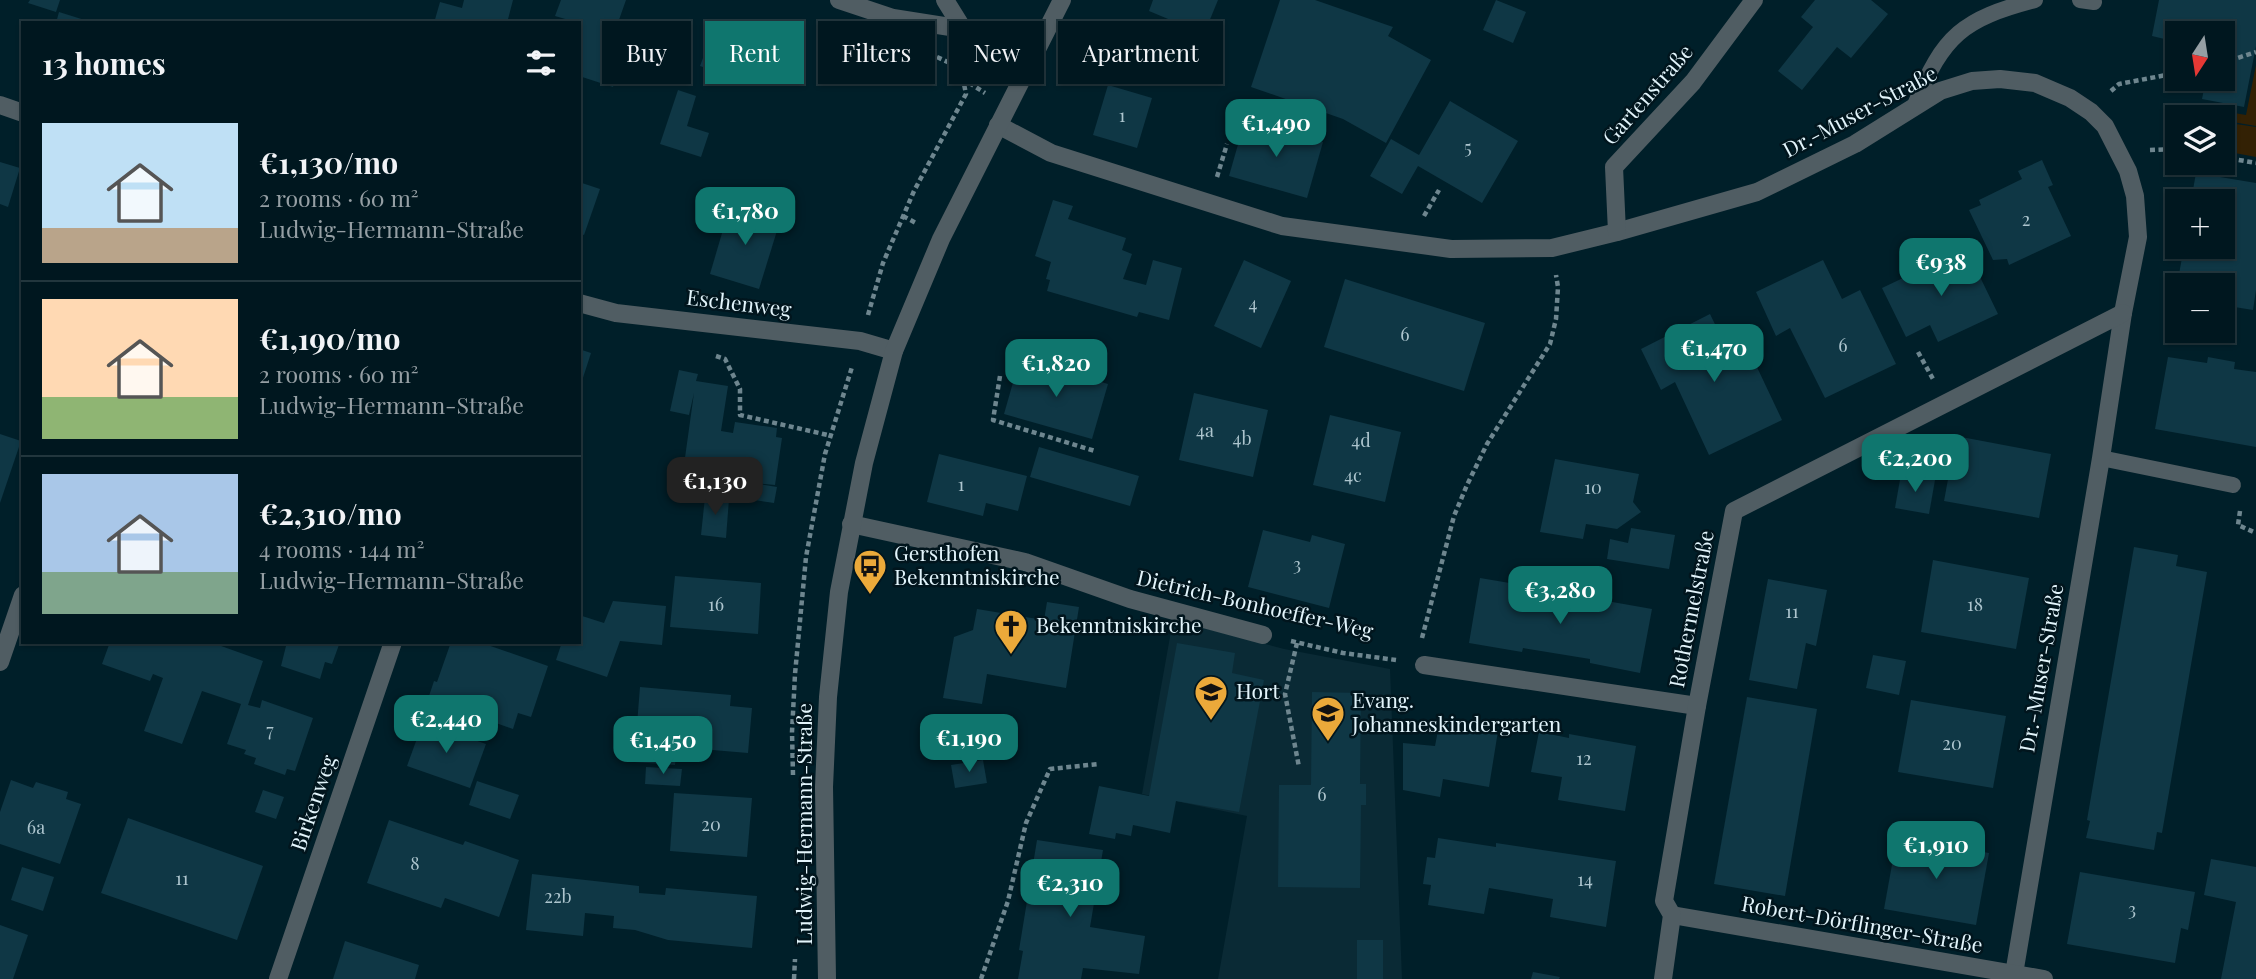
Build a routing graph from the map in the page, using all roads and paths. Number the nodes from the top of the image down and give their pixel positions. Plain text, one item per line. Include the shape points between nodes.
1 (839, 0) edge
2 (945, 0) edge
3 (1062, 0) edge
4 (1754, 0) edge
5 (2035, 0) edge
6 (958, 21) edge
7 (949, 27) edge
8 (1044, 36) edge
9 (2256, 52) edge
10 (2235, 59) edge
11 (2165, 75) edge
12 (964, 84) edge
13 (1020, 84) edge
14 (0, 105) edge
15 (1915, 105) junction
16 (21, 112) edge
17 (2091, 112) junction
18 (998, 125) junction
19 (2235, 159) edge
20 (2256, 163) edge
21 (903, 216) junction
22 (916, 222) dead end
23 (1617, 232) junction
24 (1552, 247) junction
25 (581, 304) edge
26 (2123, 313) junction
27 (705, 323) junction
28 (860, 341) junction
29 (894, 351) junction
30 (1000, 376) dead end
31 (832, 436) junction
32 (1095, 450) dead end
33 (825, 454) dead end
34 (2101, 458) junction
35 (2233, 485) dead end
36 (851, 524) junction
37 (21, 601) edge
38 (1263, 635) joint
39 (1297, 643) junction
40 (392, 644) edge
41 (0, 662) edge
42 (1420, 664) junction
43 (1697, 706) junction
44 (1098, 764) dead end
45 (1299, 767) dead end
46 (1672, 915) junction
47 (2014, 974) junction
48 (278, 979) edge
49 (827, 979) edge
50 (981, 979) edge
51 (1663, 979) edge
52 (2044, 979) edge

1 - 7 street via 893,18
2 - 6 street
3 - 8 street, Ludwig-Hermann-Straße
4 - 23 street, Gartenstraße via 1693,82 1615,167
5 - 15 lane via 1981,17 1957,34 1939,54
9 - 10 path
11 - 17 path via 2119,84
12 - 21 path via 966,94
13 - 18 street, Ludwig-Hermann-Straße
14 - 16 street
15 - 17 street, Dr.-Muser-Straße via 1961,84 2000,79 2035,83
15 - 23 street, Dr.-Muser-Straße via 1855,144 1757,191
17 - 26 street, Dr.-Muser-Straße via 2119,152 2134,196 2138,237
18 - 24 street, Dr.-Muser-Straße via 1051,153 1282,226 1451,249
18 - 29 street, Ludwig-Hermann-Straße via 941,239
19 - 20 path
21 - 22 path
21 - 28 path via 883,263
23 - 24 street, Dr.-Muser-Straße
24 - 42 path via 1558,287 1550,344 1466,485 1454,516
25 - 27 street, Eschenweg via 616,313
26 - 34 street, Dr.-Muser-Straße
26 - 43 street, Rothermelstraße via 1734,511
27 - 28 street, Eschenweg
27 - 31 path via 697,348 725,359 740,389 740,415
28 - 29 street, Eschenweg
28 - 31 path
29 - 36 street, Ludwig-Hermann-Straße
30 - 32 path via 993,420
31 - 33 path
34 - 35 lane
34 - 47 street, Dr.-Muser-Straße
36 - 38 street, Dietrich-Bonhoeffer-Weg via 1025,562 1130,599
36 - 49 street, Ludwig-Hermann-Straße via 838,606 824,765
37 - 41 street
38 - 39 path, Dietrich-Bonhoeffer-Weg
39 - 42 path, Dietrich-Bonhoeffer-Weg
39 - 45 path via 1285,694
40 - 48 street, Birkenweg
42 - 43 street
43 - 46 street, Rothermelstraße via 1664,901
44 - 50 path via 1050,769 1026,823 1008,901
46 - 47 street, Robert-Dörflinger-Straße
46 - 51 street, Rothermelstraße
47 - 52 street, Robert-Dörflinger-Straße

